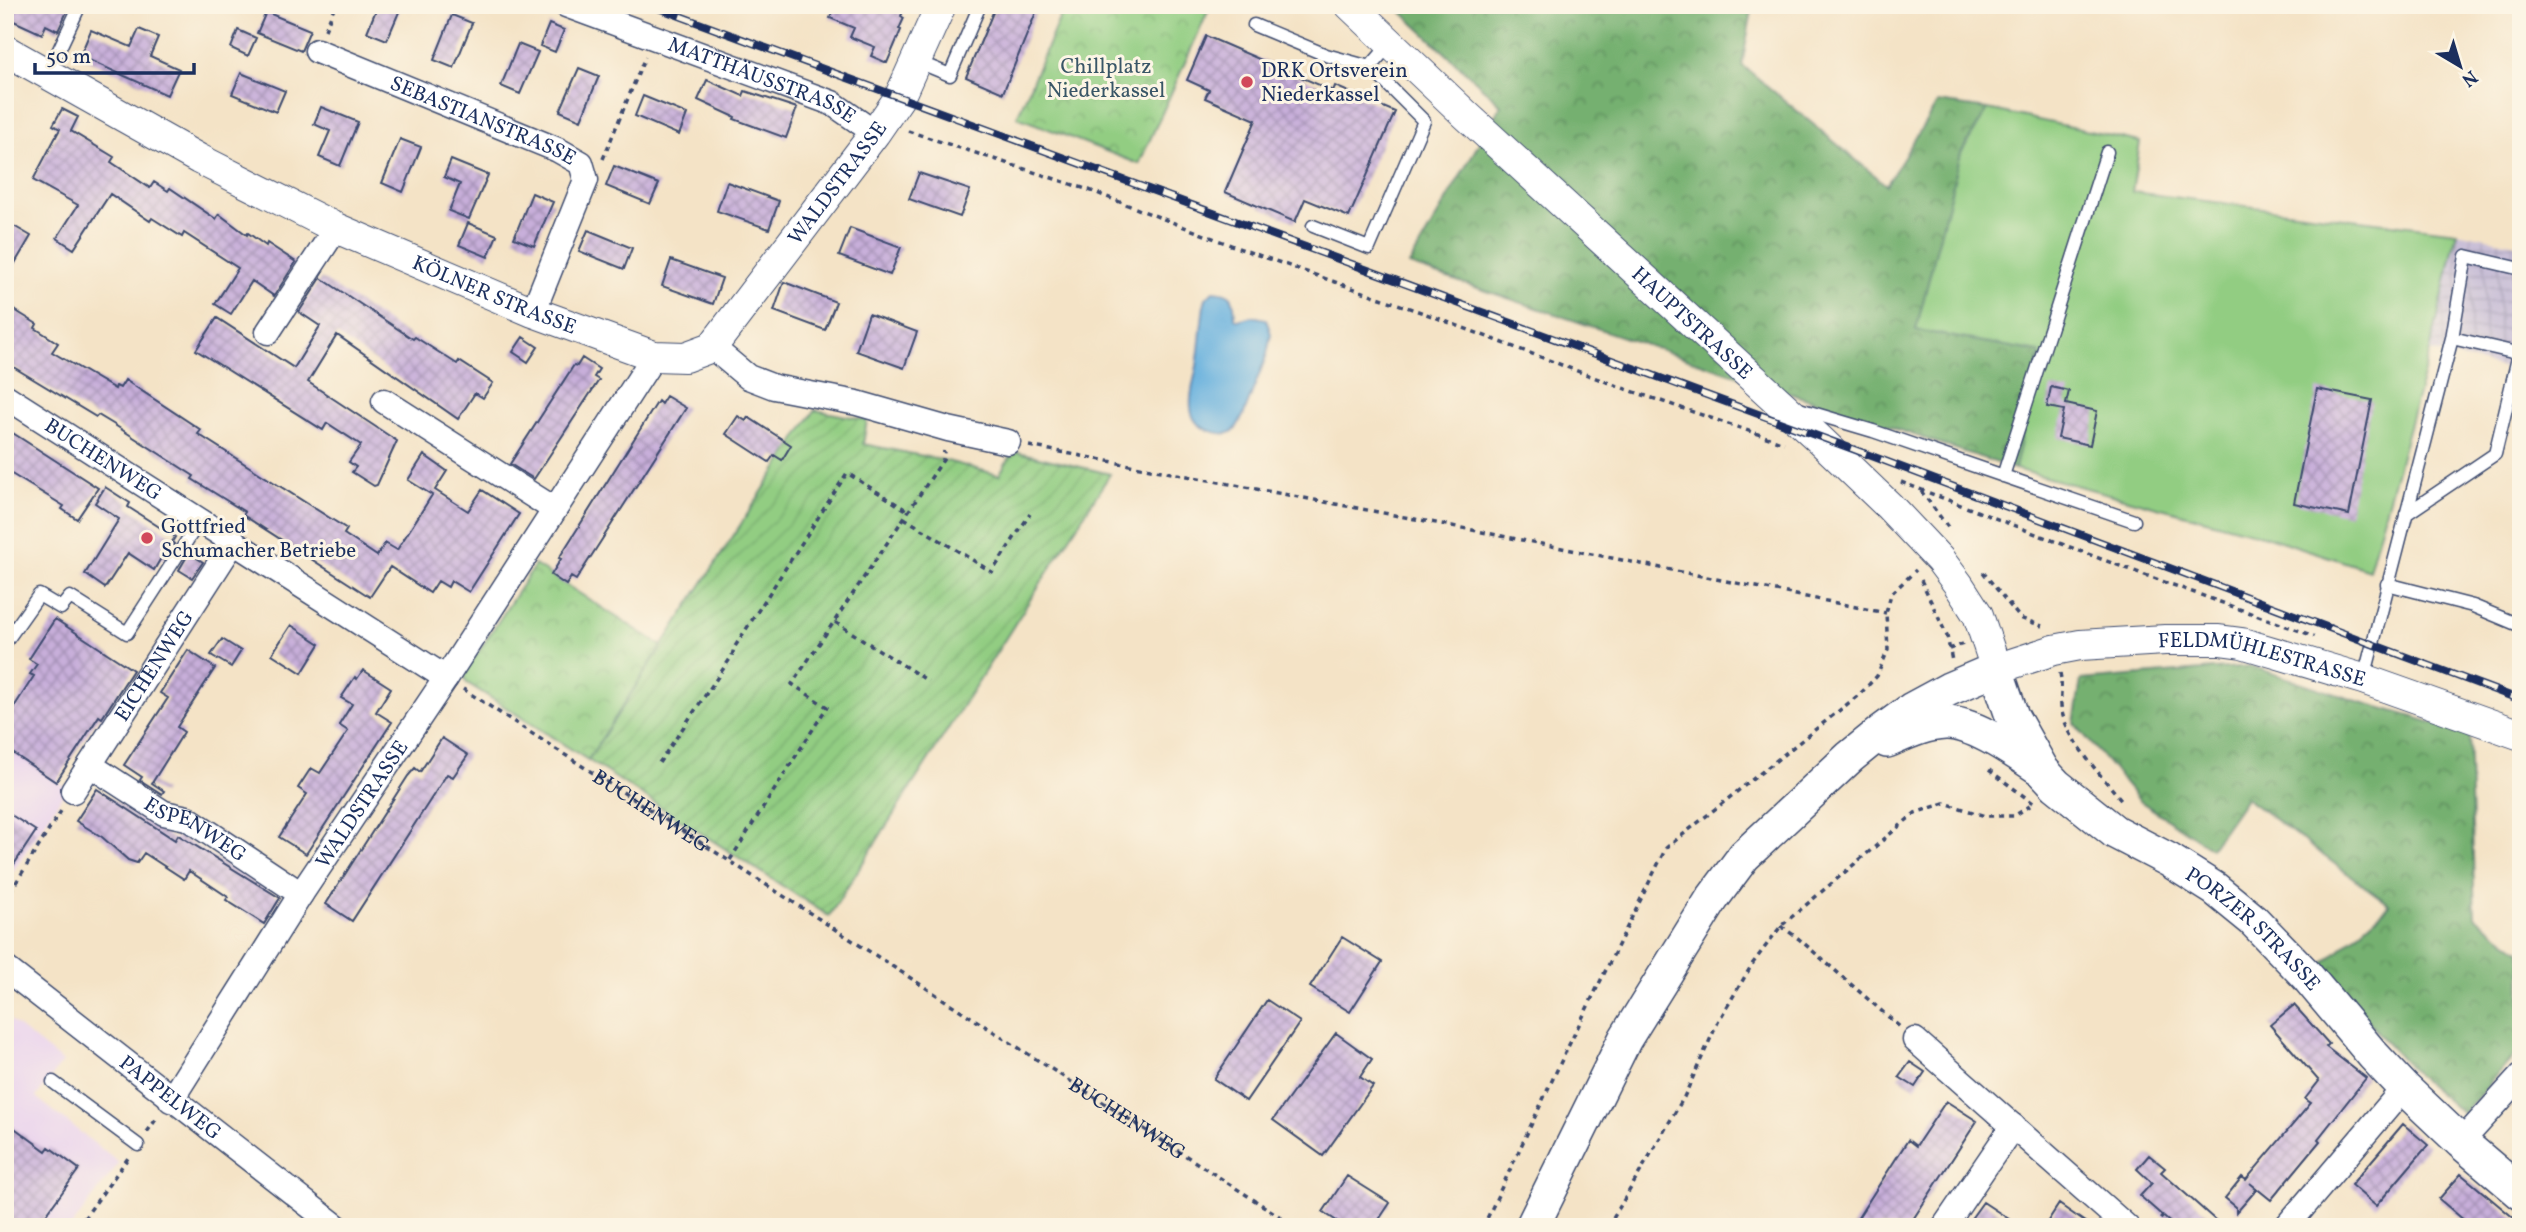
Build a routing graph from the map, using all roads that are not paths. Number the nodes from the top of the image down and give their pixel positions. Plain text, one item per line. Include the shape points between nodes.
1 (80, 5) edge
2 (566, 5) edge
3 (941, 5) edge
4 (980, 5) edge
5 (1350, 5) edge
6 (1254, 25) dead end
7 (1391, 44) junction
8 (317, 51) dead end
9 (8, 56) edge
10 (916, 61) junction
11 (1370, 67) junction
12 (48, 74) junction
13 (878, 128) junction
14 (2107, 152) dead end
15 (1313, 226) dead end
16 (336, 228) junction
17 (2521, 269) edge
18 (533, 312) junction
19 (268, 332) dead end
20 (2452, 338) junction
21 (712, 347) junction
22 (2520, 354) edge
23 (654, 356) junction
24 (5, 396) edge
25 (384, 401) dead end
26 (1783, 405) junction
27 (1008, 442) road end
28 (2003, 476) junction
29 (554, 509) junction
30 (2406, 514) junction
31 (201, 519) junction
32 (2134, 522) dead end
33 (234, 541) junction
34 (2387, 584) junction
35 (2521, 626) edge
36 (5, 643) edge
37 (1996, 669) junction
38 (446, 678) junction
39 (2363, 680) junction
40 (2521, 735) edge
41 (1850, 757) junction
42 (90, 765) junction
43 (2044, 786) junction
44 (73, 791) road end
45 (301, 894) junction
46 (5, 968) edge
47 (1915, 1040) road end
48 (2521, 1076) edge
49 (53, 1082) dead end
50 (2404, 1088) junction
51 (171, 1100) junction
52 (2013, 1126) junction
53 (2461, 1142) junction
54 (138, 1145) road end
55 (2521, 1192) edge
56 (337, 1227) edge
57 (1532, 1227) edge
58 (1944, 1227) edge
59 (2127, 1227) edge
60 (2286, 1227) edge

1 - 12 lane
2 - 13 street, MATTHÄUSSTRASSE via 832,103
3 - 10 street, WALDSTRASSE
4 - 10 lane via 950,75
5 - 7 street, HAUPTSTRASSE
6 - 11 lane via 1326,55
7 - 11 lane
7 - 26 street, HAUPTSTRASSE
8 - 18 street, SEBASTIANSTRASSE via 558,149 581,163 586,180
9 - 12 street, KÖLNER STRASSE
10 - 13 street, WALDSTRASSE via 900,98
11 - 15 lane via 1424,121 1369,248
12 - 16 street, KÖLNER STRASSE
13 - 21 street, WALDSTRASSE
14 - 28 lane
16 - 18 street, KÖLNER STRASSE
16 - 19 street
17 - 20 lane via 2466,256
18 - 23 street, KÖLNER STRASSE
20 - 22 lane
20 - 30 lane
21 - 23 street, KÖLNER STRASSE via 685,357
21 - 27 street via 748,377 774,387
22 - 30 lane via 2495,454
23 - 29 street, WALDSTRASSE
24 - 31 street, BUCHENWEG
25 - 29 street
26 - 28 lane
26 - 37 street, HAUPTSTRASSE via 1940,560 1978,615
28 - 32 lane
29 - 38 street, WALDSTRASSE
30 - 34 lane
31 - 33 street, BUCHENWEG
31 - 36 lane via 127,633 70,597 61,608 40,595
33 - 38 street, BUCHENWEG
33 - 42 street, EICHENWEG
34 - 35 lane via 2473,606
34 - 39 lane
37 - 39 street, FELDMÜHLESTRASSE via 2054,650 2111,642 2219,640
37 - 41 main road via 1912,709
37 - 43 main road, PORZER STRASSE
38 - 45 street, WALDSTRASSE
39 - 40 street, FELDMÜHLESTRASSE
41 - 43 main road via 1918,728 1948,723 1993,738
41 - 57 main road via 1744,856 1712,899 1625,1039
42 - 44 street, EICHENWEG
42 - 45 street, ESPENWEG via 164,813 187,818
43 - 50 main road, PORZER STRASSE via 2192,874 2253,920
45 - 51 street, WALDSTRASSE
46 - 51 street, PAPPELWEG
47 - 52 street
48 - 53 street
49 - 54 lane
50 - 53 main road, PORZER STRASSE
50 - 60 street
51 - 56 street, PAPPELWEG
52 - 58 street
52 - 59 street
53 - 55 main road, PORZER STRASSE

